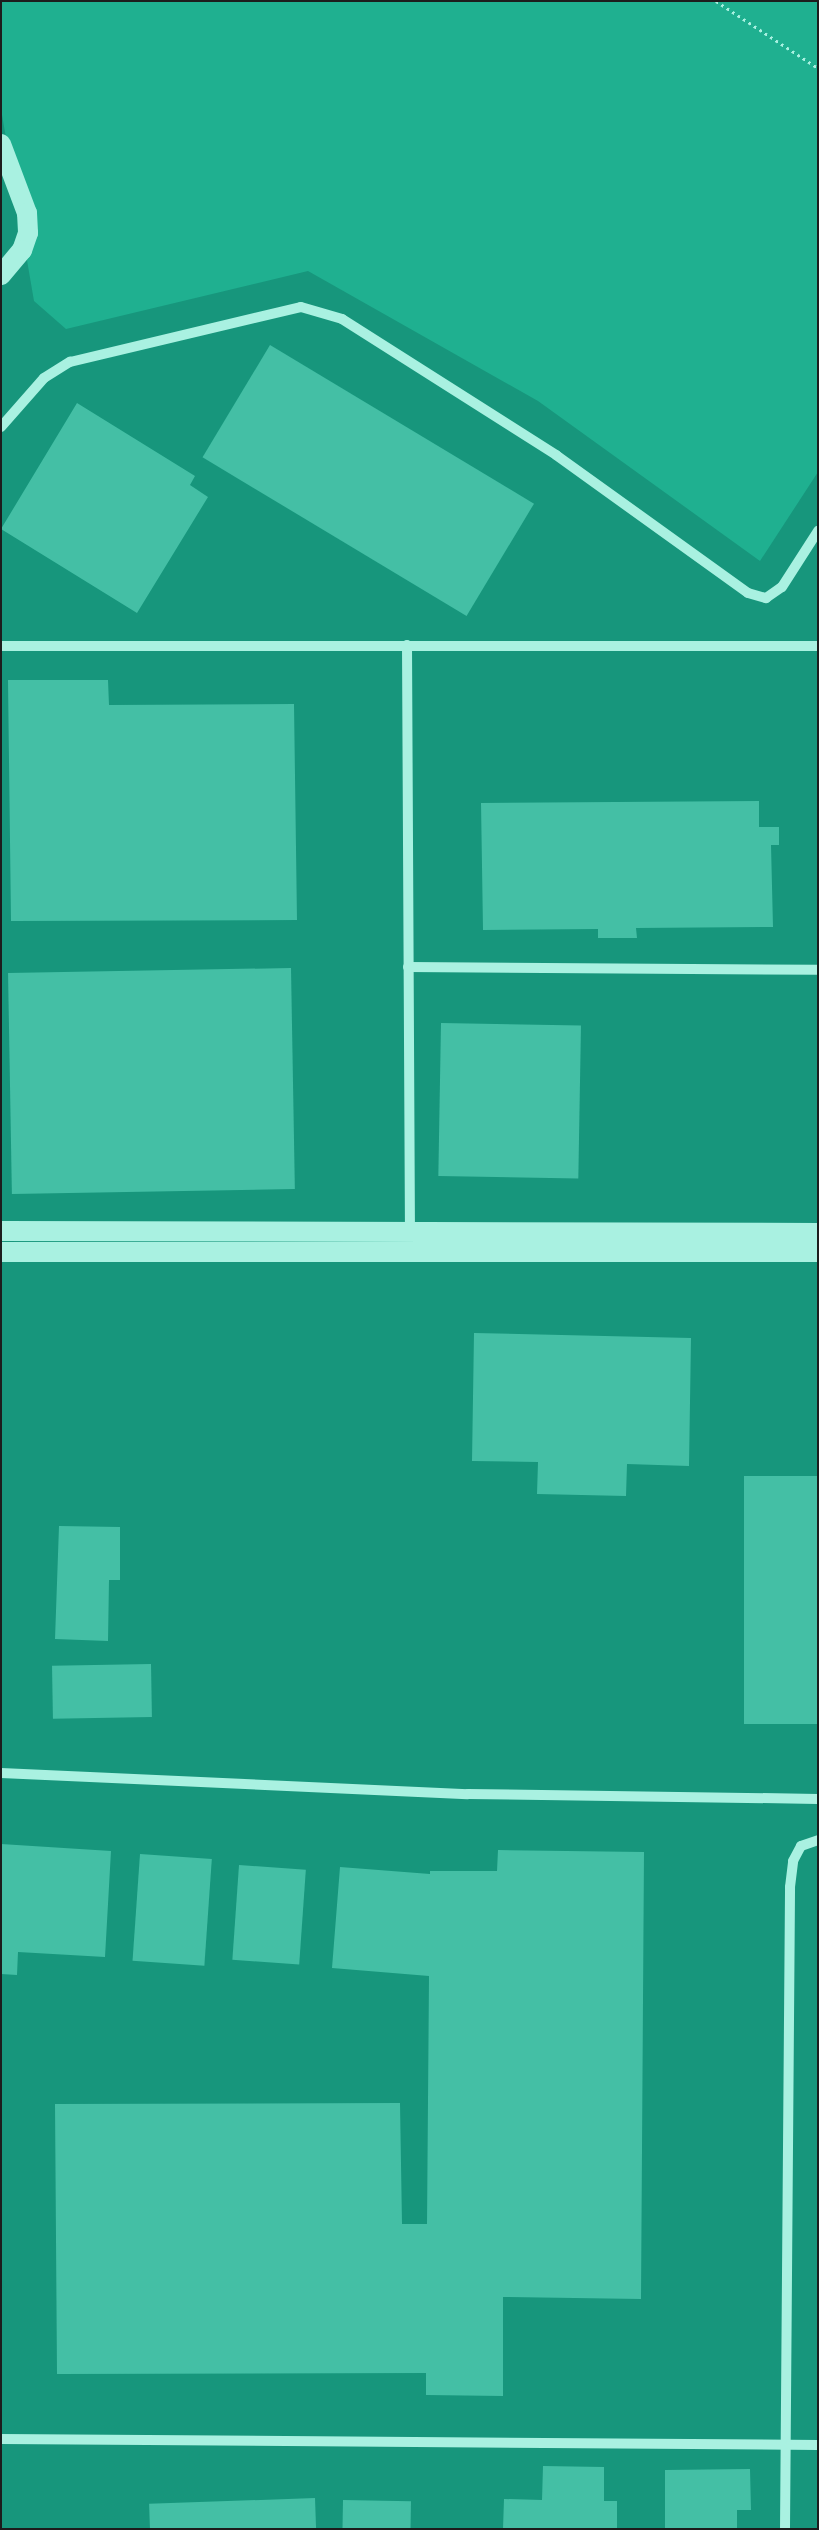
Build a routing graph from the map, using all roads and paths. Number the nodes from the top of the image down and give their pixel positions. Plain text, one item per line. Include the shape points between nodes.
1 (716, 1) edge
2 (818, 68) edge
3 (1, 144) edge
4 (1, 275) edge
5 (1, 427) edge
6 (818, 532) edge
7 (407, 645) junction
8 (1, 646) edge
9 (818, 646) edge
10 (408, 967) junction
11 (818, 970) edge
12 (1, 1231) edge
13 (410, 1233) junction
14 (818, 1233) edge
15 (1, 1252) edge
16 (818, 1252) edge
17 (1, 1773) edge
18 (818, 1799) edge
19 (818, 1840) edge
20 (1, 2439) edge
21 (783, 2445) junction
22 (818, 2445) edge
23 (785, 2529) edge

1 - 2 path
3 - 4 street via 27,213 28,233 22,250
5 - 6 lane via 44,378 70,362 301,307 342,319 556,455 748,593 766,598 782,586
7 - 8 lane
7 - 9 lane
7 - 10 lane
10 - 11 lane
10 - 13 lane
12 - 13 street
13 - 14 street
15 - 16 street
17 - 18 lane via 351,1790
19 - 21 lane via 801,1846 793,1861 790,1887
20 - 21 lane
21 - 22 lane
21 - 23 lane

